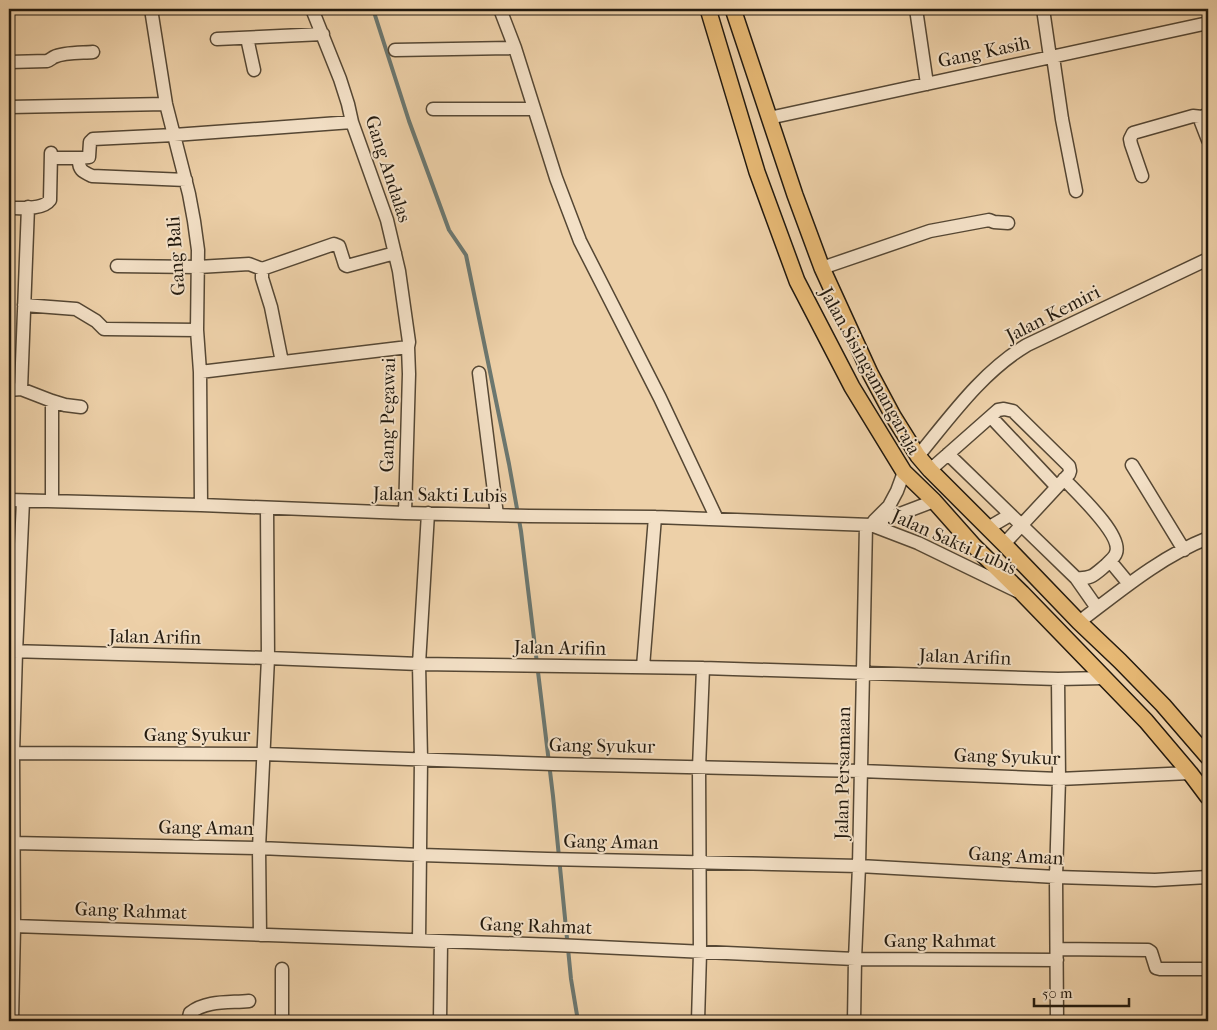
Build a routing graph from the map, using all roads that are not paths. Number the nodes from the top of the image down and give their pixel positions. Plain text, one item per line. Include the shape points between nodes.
1 (151, 9) edge
2 (312, 9) edge
3 (500, 9) edge
4 (708, 9) edge
5 (733, 9) edge
6 (916, 9) edge
7 (1043, 9) edge
8 (1208, 23) edge
9 (323, 34) junction
10 (247, 38) junction
11 (217, 39) dead end
12 (515, 48) junction
13 (395, 50) dead end
14 (94, 52) dead end
15 (1052, 57) junction
16 (9, 62) edge
17 (254, 70) dead end
18 (928, 84) junction
19 (166, 104) junction
20 (9, 107) edge
21 (433, 109) dead end
22 (534, 109) junction
23 (1205, 115) edge
24 (769, 118) junction
25 (352, 122) junction
26 (174, 135) junction
27 (1208, 140) edge
28 (79, 158) junction
29 (1142, 176) dead end
30 (186, 180) junction
31 (1076, 191) dead end
32 (28, 207) junction
33 (9, 208) edge
34 (1008, 222) dead end
35 (396, 254) junction
36 (1208, 259) edge
37 (117, 266) dead end
38 (198, 266) junction
39 (822, 268) junction
40 (262, 270) junction
41 (24, 305) junction
42 (198, 330) junction
43 (408, 347) junction
44 (282, 362) junction
45 (200, 372) junction
46 (478, 373) dead end
47 (15, 390) edge
48 (52, 401) junction
49 (81, 407) dead end
50 (991, 417) junction
51 (948, 454) junction
52 (918, 456) junction
53 (1132, 465) dead end
54 (930, 470) junction
55 (904, 472) junction
56 (1060, 483) junction
57 (9, 500) edge
58 (23, 501) junction
59 (52, 501) junction
60 (934, 501) junction
61 (202, 505) junction
62 (267, 508) junction
63 (405, 513) junction
64 (428, 514) junction
65 (500, 515) junction
66 (1010, 515) junction
67 (655, 517) junction
68 (717, 519) junction
69 (868, 525) junction
70 (1022, 527) junction
71 (988, 528) junction
72 (1208, 538) edge
73 (1004, 544) junction
74 (1184, 550) junction
75 (1110, 561) junction
76 (1076, 578) junction
77 (1129, 584) junction
78 (1022, 593) junction
79 (1097, 608) junction
80 (1079, 622) junction
81 (12, 651) edge
82 (268, 658) junction
83 (419, 664) junction
84 (643, 667) junction
85 (703, 668) junction
86 (864, 673) junction
87 (1104, 678) junction
88 (1058, 679) junction
89 (11, 753) edge
90 (263, 754) junction
91 (1208, 757) edge
92 (421, 759) junction
93 (699, 768) junction
94 (861, 770) junction
95 (1190, 773) junction
96 (1059, 778) junction
97 (1208, 797) edge
98 (13, 843) junction
99 (259, 848) junction
100 (421, 855) junction
101 (700, 862) junction
102 (859, 866) junction
103 (1056, 877) junction
104 (1208, 877) edge
105 (12, 933) edge
106 (260, 935) junction
107 (419, 940) junction
108 (440, 942) junction
109 (700, 953) junction
110 (1057, 955) junction
111 (10, 959) edge
112 (854, 959) junction
113 (282, 969) dead end
114 (1208, 969) edge
115 (249, 1002) dead end
116 (12, 1021) edge
117 (188, 1021) edge
118 (284, 1021) edge
119 (440, 1021) edge
120 (698, 1021) edge
121 (854, 1021) edge
122 (1057, 1021) edge

1 - 19 street, Gang Bali
2 - 9 street, Gang Andalas
3 - 12 street
4 - 55 main road, Jalan Sisingamangaraja via 757,172 798,281 852,387
5 - 24 main road, Jalan Sisingamangaraja
6 - 18 street
7 - 15 street
8 - 15 street, Gang Kasih
9 - 10 street
9 - 25 street, Gang Andalas
10 - 11 street
10 - 17 street
12 - 13 street
12 - 22 street
14 - 16 street via 53,57 50,61
15 - 18 street, Gang Kasih
15 - 31 street
18 - 24 street, Gang Kasih
19 - 20 street
19 - 26 street, Gang Bali
21 - 22 street
22 - 68 street via 580,241
23 - 27 street via 1201,122
23 - 29 street via 1133,133 1131,144
24 - 39 main road, Jalan Sisingamangaraja
25 - 26 street
25 - 35 street, Gang Andalas
26 - 28 street via 93,139 89,157
26 - 30 street, Gang Bali
28 - 30 street via 80,168 92,176
28 - 32 street via 50,156 50,200 44,205
30 - 38 street, Gang Bali
32 - 33 street
32 - 41 street
34 - 39 street via 989,220 930,230
35 - 40 street via 348,266 339,246 334,244
35 - 43 street, Gang Andalas
36 - 52 street, Jalan Kemiri via 1011,355 966,397
37 - 38 street
38 - 40 street via 249,264
38 - 42 street, Gang Bali
39 - 52 main road, Jalan Sisingamangaraja via 870,373
40 - 44 street
41 - 42 street via 76,309 104,329
41 - 47 street
42 - 45 street, Gang Bali
43 - 44 street
43 - 63 street, Gang Pegawai
44 - 45 street
45 - 61 street, Gang Bali
46 - 65 street
47 - 48 street
48 - 49 street
48 - 59 street
50 - 51 street
50 - 56 street
50 - 56 street via 998,410 1013,411 1069,466 1069,474
51 - 54 street
51 - 66 street
52 - 54 main road, Jalan Sisingamangaraja
53 - 74 street
54 - 71 main road, Jalan Sisingamangaraja
55 - 60 main road, Jalan Sisingamangaraja
55 - 69 street, Jalan Sakti Lubis via 889,506
56 - 70 street
56 - 75 street via 1105,523 1117,543 1116,554
57 - 58 street, Jalan Sakti Lubis
58 - 59 street, Jalan Sakti Lubis
58 - 81 street
59 - 61 street, Jalan Sakti Lubis
60 - 69 street
60 - 78 main road, Jalan Sisingamangaraja
61 - 62 street, Jalan Sakti Lubis
62 - 63 street, Jalan Sakti Lubis
62 - 82 street
63 - 64 street, Jalan Sakti Lubis
64 - 65 street, Jalan Sakti Lubis
64 - 83 street
65 - 67 street, Jalan Sakti Lubis
66 - 70 street
66 - 71 street
67 - 68 street, Jalan Sakti Lubis
67 - 84 street
68 - 69 street, Jalan Sakti Lubis
69 - 78 street, Jalan Sakti Lubis via 918,543
69 - 86 street, Jalan Persamaan
70 - 73 street
70 - 76 street
71 - 73 main road, Jalan Sisingamangaraja
72 - 74 street
73 - 80 main road, Jalan Sisingamangaraja
74 - 77 street
75 - 76 street via 1090,578
75 - 77 street
76 - 79 street
77 - 79 street
78 - 87 main road, Jalan Sisingamangaraja
79 - 80 street
80 - 91 main road, Jalan Sisingamangaraja via 1120,660
81 - 82 street, Jalan Arifin
81 - 89 street
82 - 83 street, Jalan Arifin
82 - 90 street
83 - 84 street, Jalan Arifin
83 - 92 street
84 - 85 street, Jalan Arifin
85 - 86 street, Jalan Arifin
85 - 93 street
86 - 88 street, Jalan Arifin
86 - 94 street, Jalan Persamaan
87 - 88 street, Jalan Arifin
87 - 95 main road, Jalan Sisingamangaraja
88 - 96 street
89 - 90 street, Gang Syukur
89 - 98 street
90 - 92 street, Gang Syukur
90 - 99 street
92 - 93 street, Gang Syukur
92 - 100 street
93 - 94 street, Gang Syukur
93 - 101 street
94 - 96 street, Gang Syukur
94 - 102 street, Jalan Persamaan
95 - 96 street, Gang Syukur
95 - 97 main road, Jalan Sisingamangaraja
96 - 103 street
98 - 99 street, Gang Aman
98 - 105 street
99 - 100 street, Gang Aman
99 - 106 street
100 - 101 street, Gang Aman
100 - 107 street
101 - 102 street, Gang Aman
101 - 109 street
102 - 103 street, Gang Aman
102 - 112 street, Jalan Persamaan
103 - 104 street, Gang Aman via 1155,880
103 - 110 street
105 - 106 street, Gang Rahmat
105 - 111 street
106 - 107 street, Gang Rahmat
107 - 108 street, Gang Rahmat
108 - 109 street, Gang Rahmat
108 - 119 street
109 - 112 street, Gang Rahmat
109 - 120 street
110 - 112 street, Gang Rahmat
110 - 114 street, Gang Rahmat via 1148,950 1156,968
110 - 122 street
111 - 116 street
112 - 121 street, Jalan Persamaan
113 - 118 street
115 - 117 street via 203,1006 190,1013

